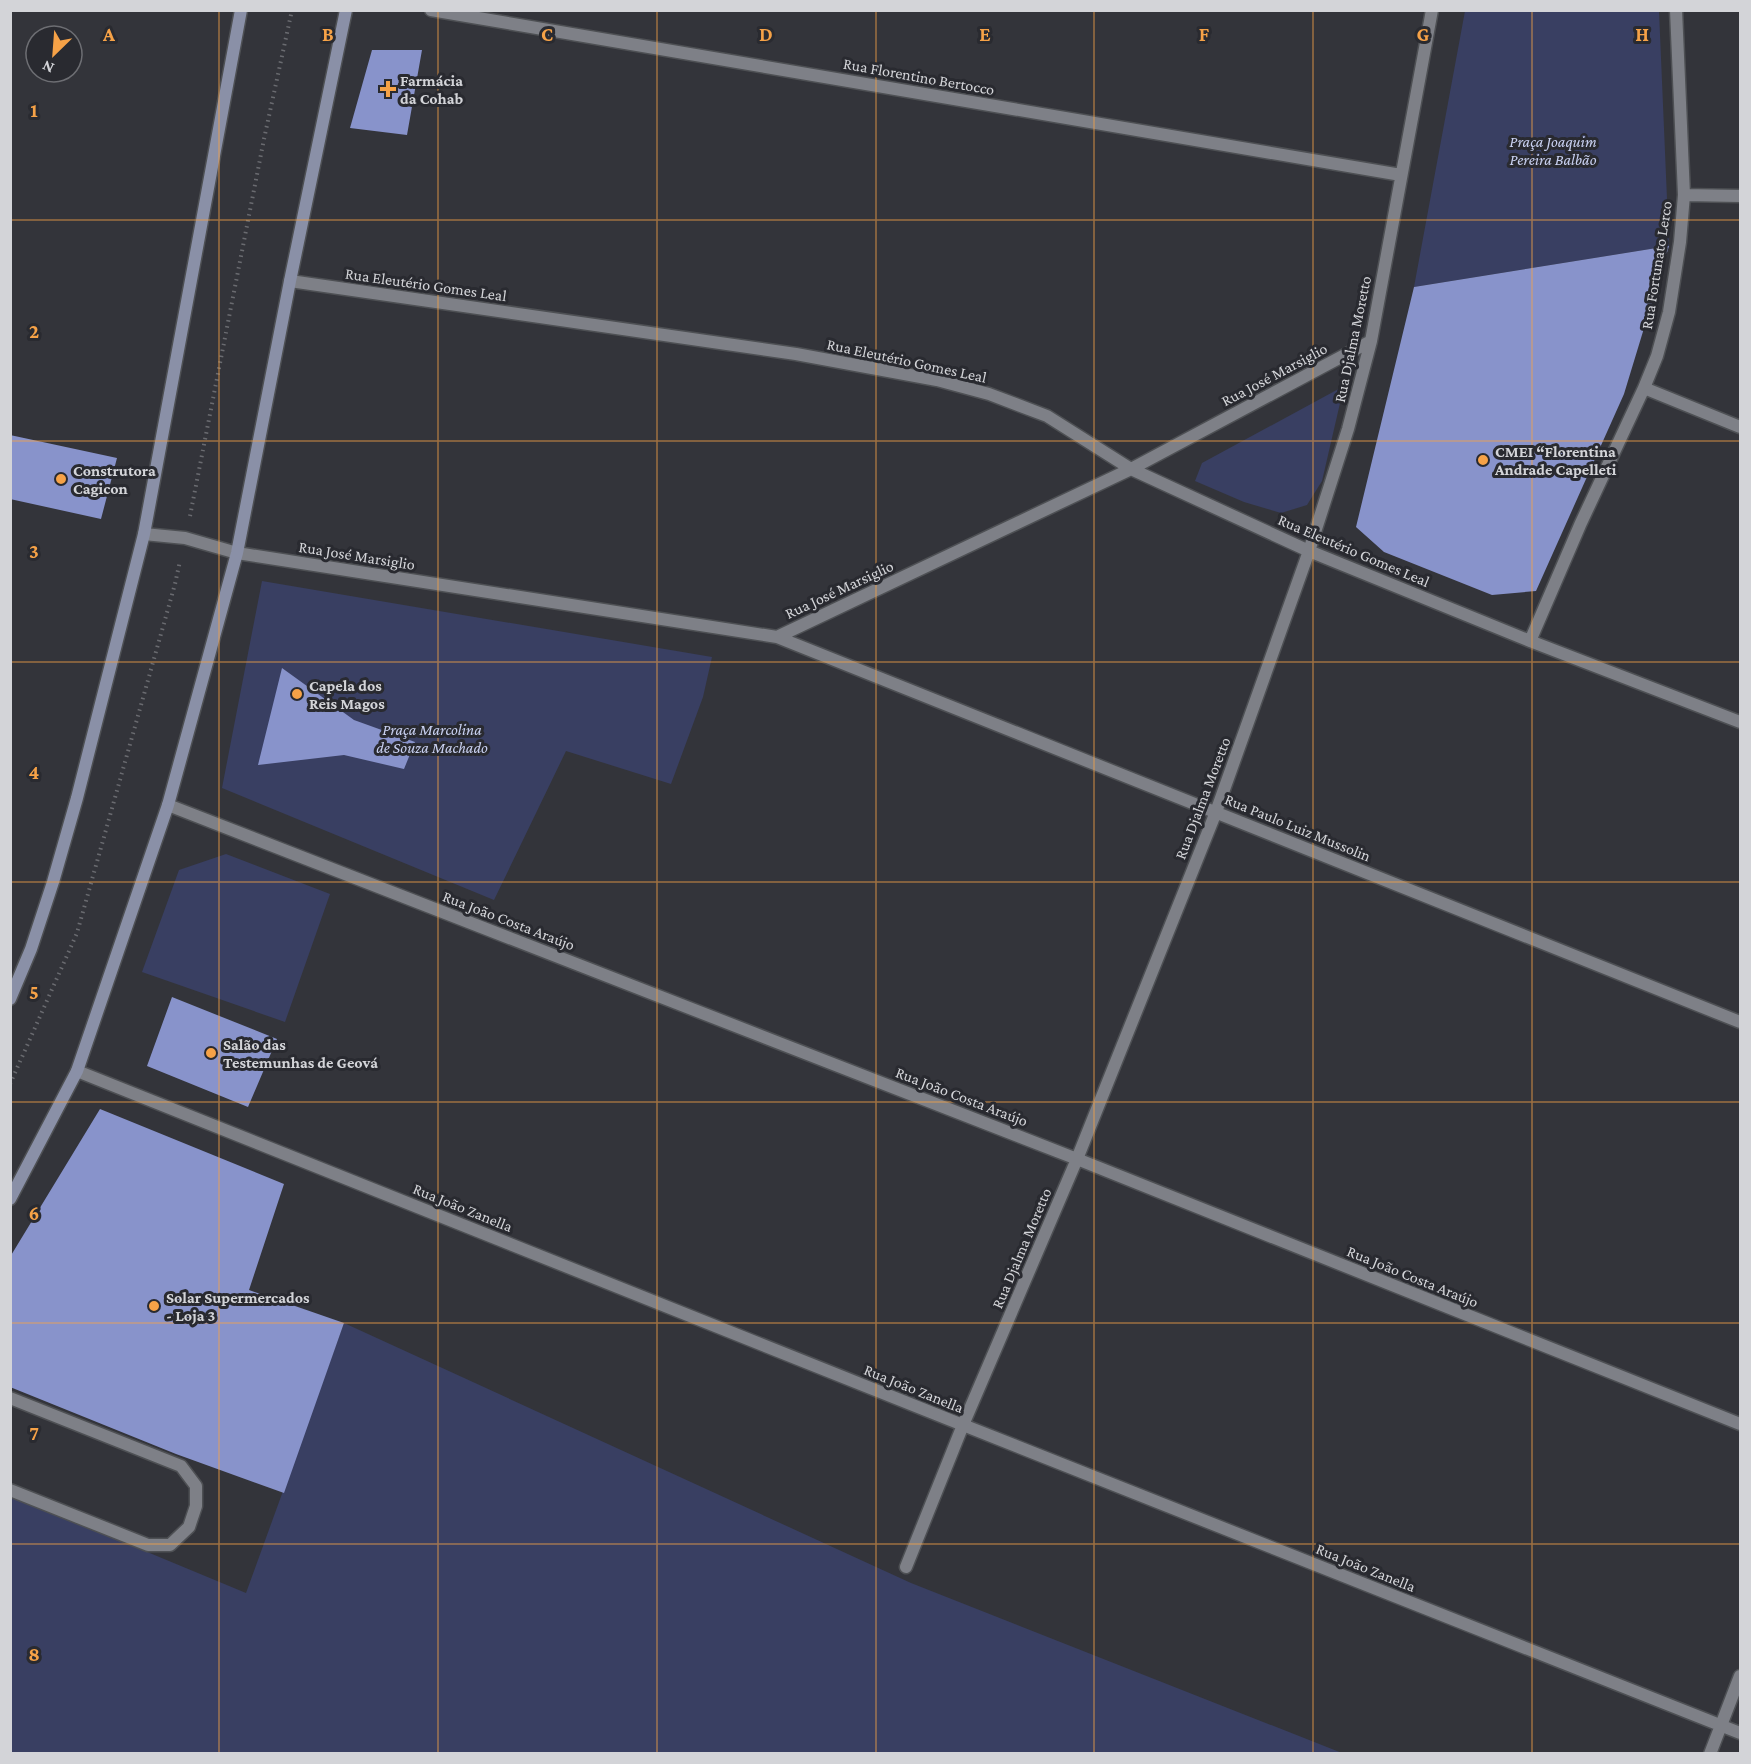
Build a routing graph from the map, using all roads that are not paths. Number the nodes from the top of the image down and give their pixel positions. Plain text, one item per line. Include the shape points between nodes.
1 (241, 10) edge
2 (346, 10) edge
3 (431, 10) edge
4 (1432, 10) edge
5 (1676, 10) edge
6 (1401, 175) junction
7 (1684, 195) junction
8 (1740, 196) edge
9 (290, 281) junction
10 (1371, 341) junction
11 (1644, 388) junction
12 (1740, 427) edge
13 (1131, 469) junction
14 (144, 534) junction
15 (1309, 551) junction
16 (237, 553) junction
17 (777, 636) junction
18 (1530, 640) junction
19 (1740, 722) edge
20 (168, 805) junction
21 (1216, 812) junction
22 (10, 999) edge
23 (1740, 1022) edge
24 (77, 1071) junction
25 (1077, 1159) junction
26 (10, 1199) edge
27 (10, 1398) edge
28 (1740, 1424) edge
29 (963, 1425) junction
30 (10, 1490) edge
31 (906, 1567) dead end
32 (1740, 1676) edge
33 (1722, 1725) junction
34 (1740, 1732) edge
35 (1710, 1754) edge

1 - 14 main road
2 - 9 main road
3 - 6 street, Rua Florentino Bertocco
4 - 6 street, Rua Djalma Moretto
5 - 7 street, Rua Fortunato Lerco
6 - 10 street, Rua Djalma Moretto
7 - 8 street
7 - 11 street, Rua Fortunato Lerco via 1669,312
9 - 13 street, Rua Eleutério Gomes Leal via 796,354 936,380 989,394 1047,416
9 - 16 main road
10 - 13 street, Rua José Marsiglio
10 - 15 street, Rua Djalma Moretto
11 - 12 street
11 - 18 street, Rua Fortunato Lerco
13 - 15 street, Rua Eleutério Gomes Leal
13 - 17 street, Rua José Marsiglio
14 - 16 street, Rua José Marsiglio via 185,538
14 - 22 main road via 56,872
15 - 18 street, Rua Eleutério Gomes Leal
15 - 21 street, Rua Djalma Moretto
16 - 17 street, Rua José Marsiglio
16 - 20 main road
17 - 21 street, Rua Paulo Luiz Mussolin
18 - 19 street, Rua Eleutério Gomes Leal
20 - 24 main road
20 - 25 street, Rua João Costa Araújo
21 - 23 street, Rua Paulo Luiz Mussolin
21 - 25 street, Rua Djalma Moretto
24 - 26 main road
24 - 29 street, Rua João Zanella
25 - 28 street, Rua João Costa Araújo
25 - 29 street, Rua Djalma Moretto
27 - 30 street via 181,1466 196,1486 196,1506 189,1527 171,1545 148,1545
29 - 31 street, Rua Djalma Moretto
29 - 33 street, Rua João Zanella
32 - 33 street
33 - 34 street, Rua João Zanella
33 - 35 street

